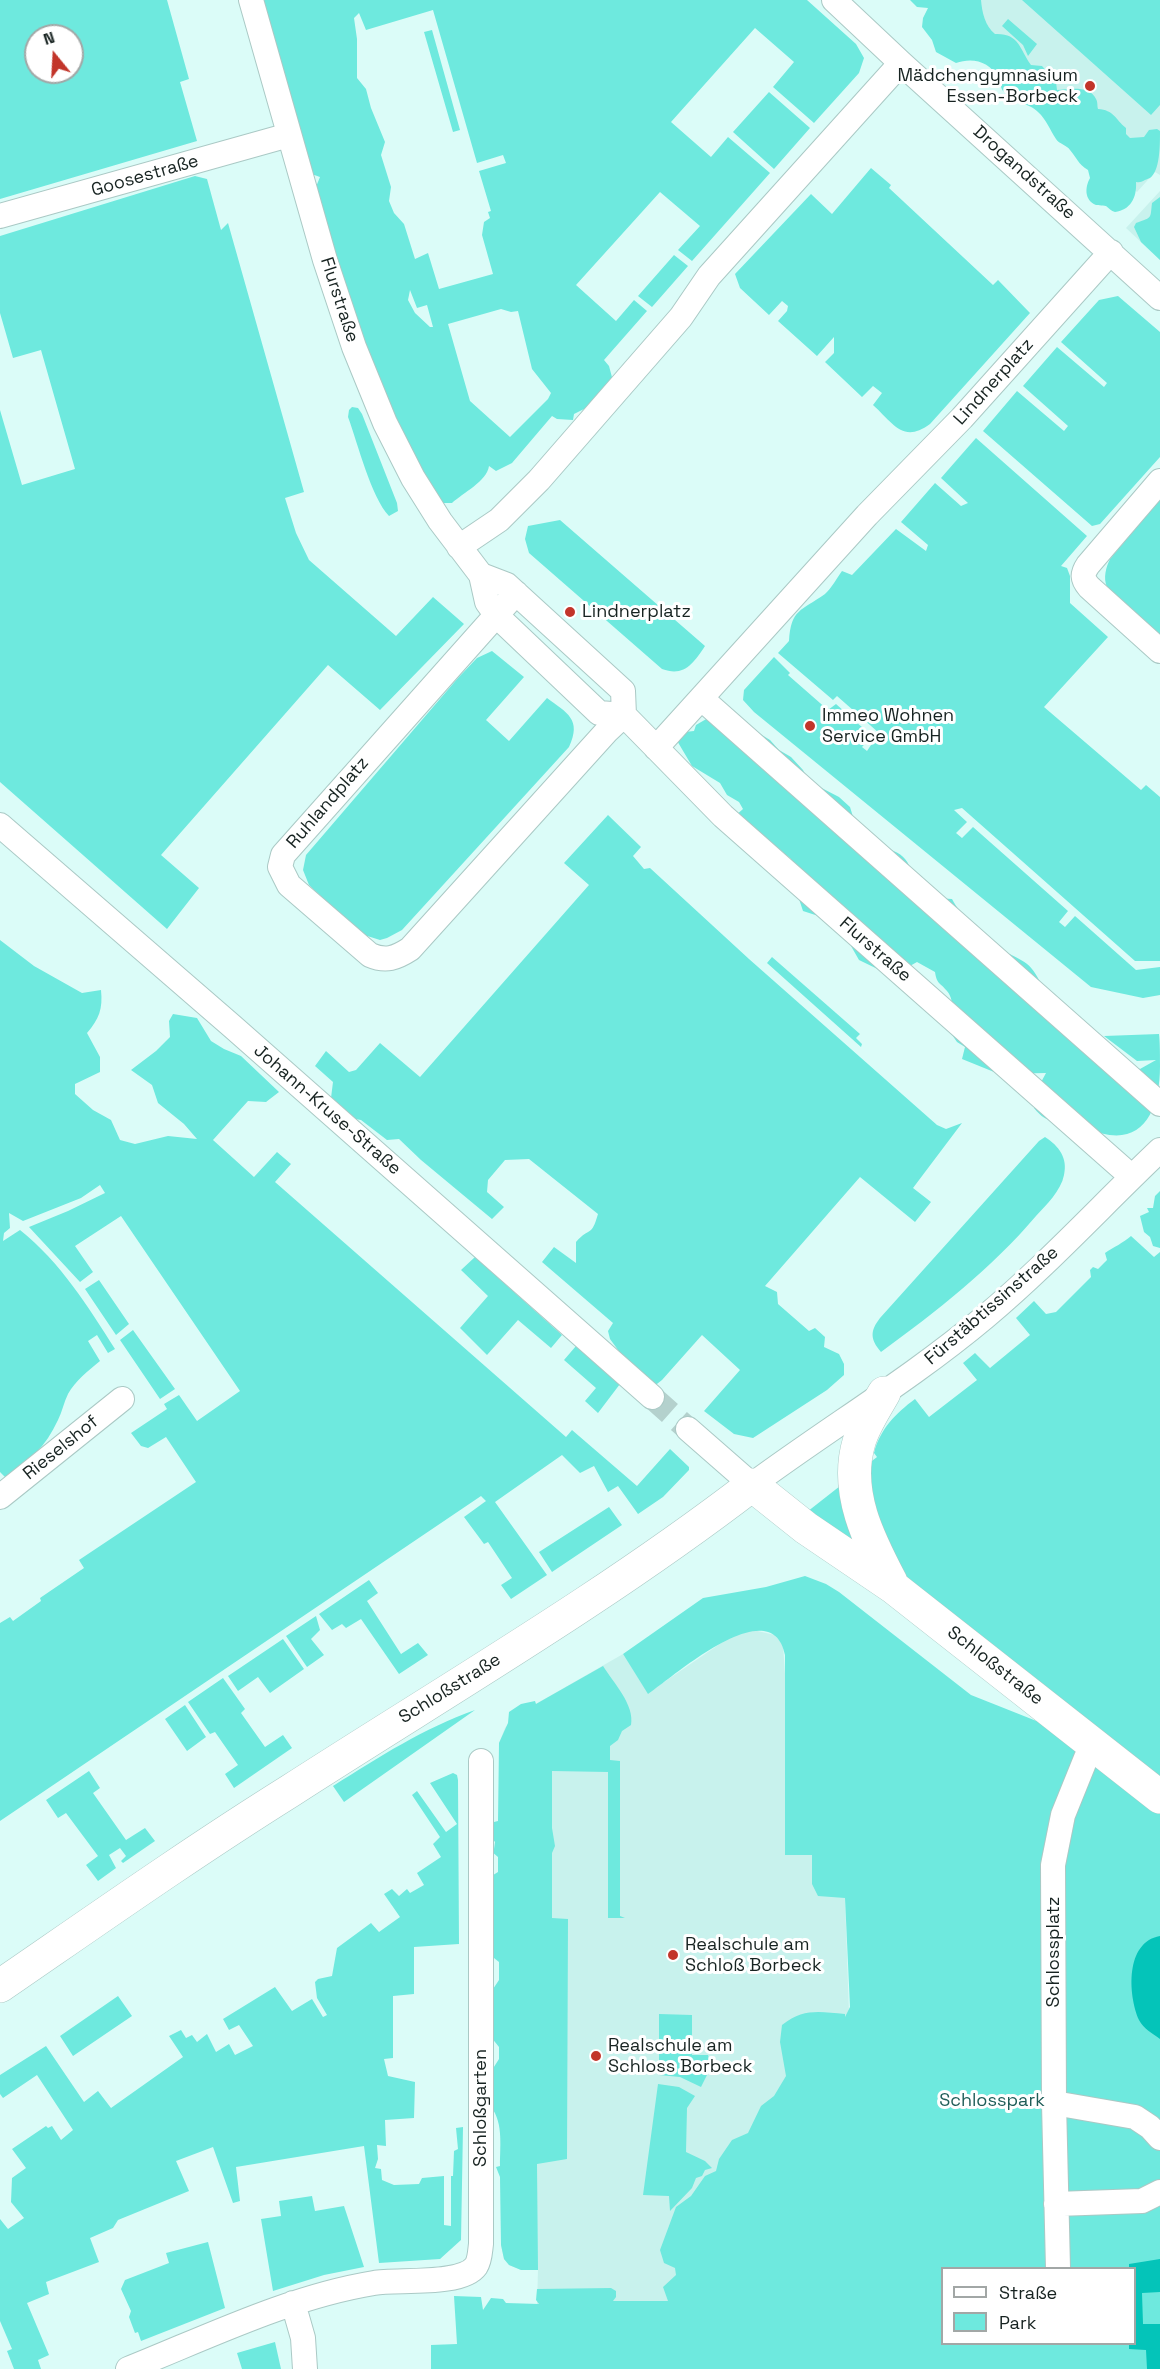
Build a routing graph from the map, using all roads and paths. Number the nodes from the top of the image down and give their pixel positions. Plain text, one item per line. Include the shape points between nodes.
1 (251, 0) edge
2 (834, 0) edge
3 (901, 63) junction
4 (289, 135) junction
5 (0, 216) edge
6 (1111, 252) junction
7 (1160, 298) edge
8 (1160, 481) edge
9 (459, 547) junction
10 (481, 575) junction
11 (516, 593) junction
12 (497, 615) junction
13 (1160, 651) edge
14 (702, 699) junction
15 (624, 715) junction
16 (656, 748) junction
17 (0, 825) edge
18 (1160, 1104) edge
19 (1160, 1150) edge
20 (1132, 1177) junction
21 (884, 1393) junction
22 (652, 1397) tunnel mouth
23 (122, 1399) dead end
24 (688, 1429) tunnel mouth
25 (752, 1485) junction
26 (0, 1497) edge
27 (893, 1587) junction
28 (1096, 1745) junction
29 (481, 1761) dead end
30 (1160, 1797) edge
31 (0, 1986) edge
32 (1054, 2103) junction
33 (1160, 2138) edge
34 (1160, 2192) edge
35 (1056, 2204) junction
36 (1058, 2267) edge
37 (293, 2303) junction
38 (128, 2369) edge
39 (305, 2369) edge

1 - 4 street, Flurstraße
2 - 3 street, Drogandstraße
3 - 6 street, Drogandstraße
3 - 9 street via 709,276 681,317 539,480 499,520
4 - 5 street, Goosestraße
4 - 9 street, Flurstraße via 342,311 374,398 412,478
6 - 7 street, Drogandstraße
6 - 14 street, Lindnerplatz
8 - 13 street via 1083,574 1089,588
9 - 10 street, Flurstraße
10 - 11 street, Flurstraße
10 - 12 street, Flurstraße via 487,602
11 - 12 street, Ruhlandplatz
11 - 15 street, Flurstraße via 623,691
12 - 15 street, Flurstraße via 599,713
12 - 15 street, Ruhlandplatz via 280,861 289,885 363,950 385,959 399,957 410,948
14 - 16 street, Lindnerplatz
14 - 18 street
15 - 16 street, Flurstraße
16 - 20 street, Flurstraße via 723,816
17 - 22 street, Johann-Kruse-Straße
19 - 20 street, Fürstäbtissinstraße
20 - 21 street, Fürstäbtissinstraße via 992,1311
21 - 25 street, Fürstäbtissinstraße
21 - 27 street, Schloßstraße via 859,1442 855,1481 863,1522
23 - 26 street, Rieselshof
24 - 25 street
25 - 27 street, Schloßstraße via 806,1528
25 - 31 street, Schloßstraße via 577,1609 279,1798
27 - 28 street, Schloßstraße
28 - 30 street, Schloßstraße
28 - 32 street, Schlossplatz via 1086,1758 1058,1833 1053,1865
29 - 37 street, Schloßgarten via 480,2256 476,2266 459,2276 376,2283
32 - 33 street via 1135,2117
32 - 35 street, Schlossplatz
34 - 35 street via 1142,2201
35 - 36 street, Schlossplatz
37 - 38 street, Schloßgarten
37 - 39 street via 303,2338

